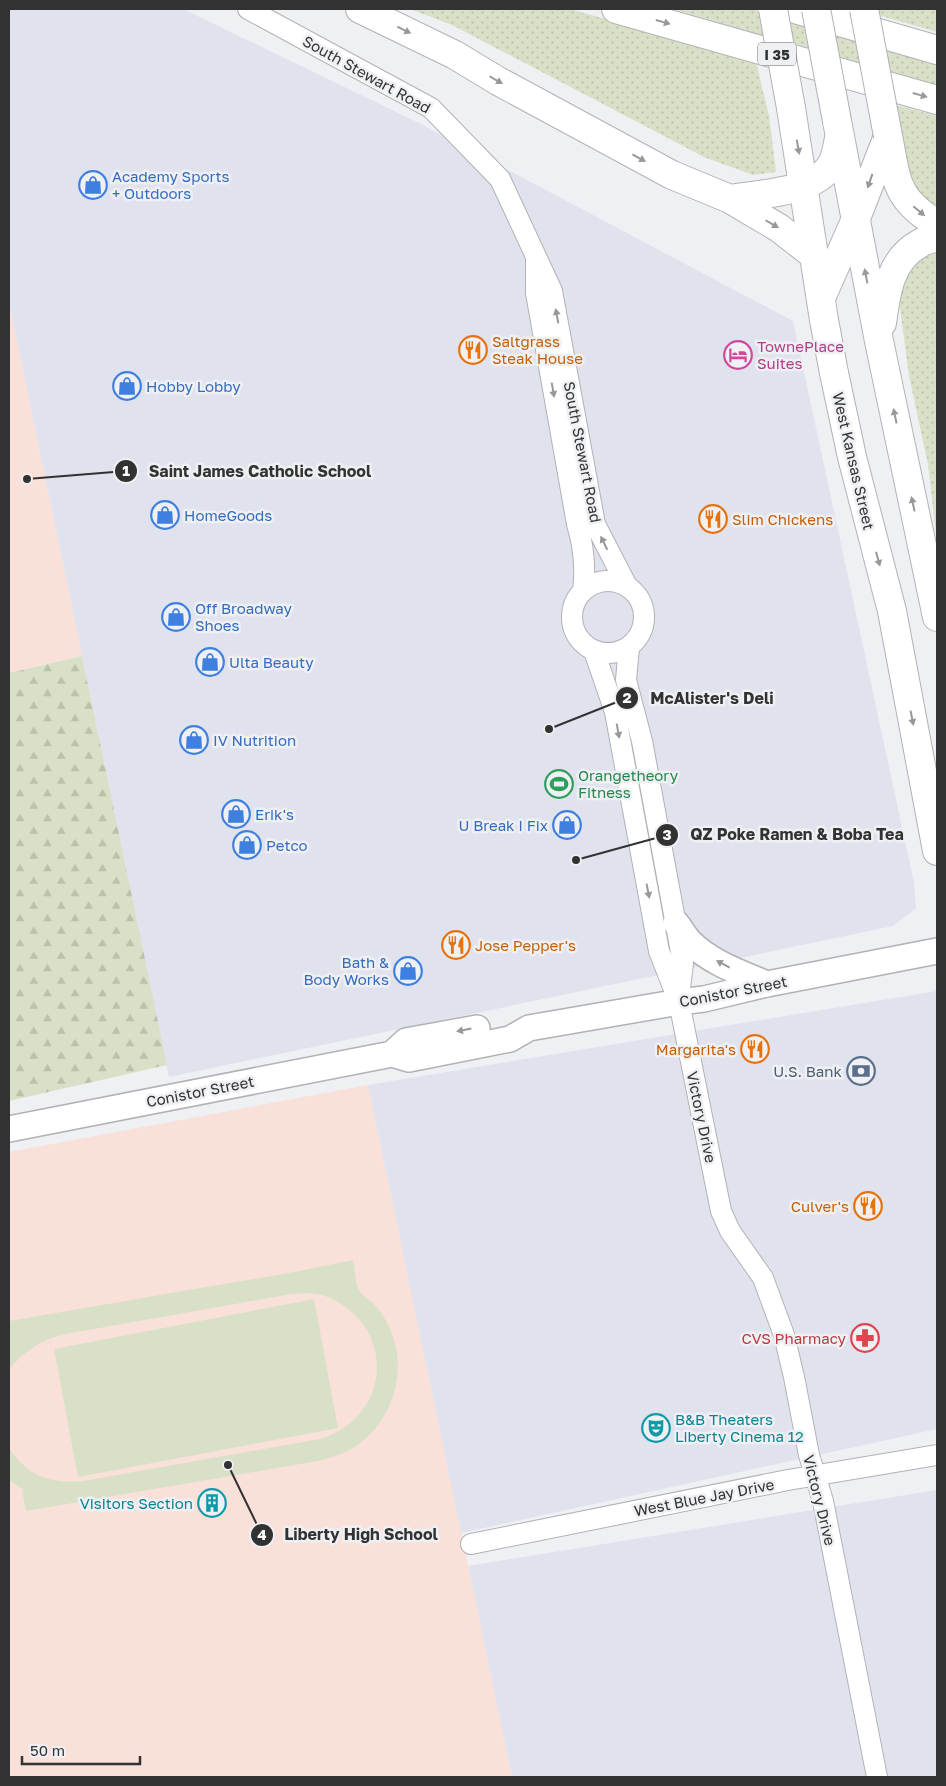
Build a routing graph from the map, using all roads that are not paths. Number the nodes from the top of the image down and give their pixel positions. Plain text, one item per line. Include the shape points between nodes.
1 (248, 9) edge
2 (360, 9) edge
3 (616, 9) edge
4 (773, 9) edge
5 (795, 9) edge
6 (816, 9) edge
7 (864, 9) edge
8 (937, 50) edge
9 (937, 100) edge
10 (838, 128) junction
11 (888, 136) junction
12 (804, 185) junction
13 (730, 199) junction
14 (855, 221) junction
15 (937, 224) edge
16 (937, 237) edge
17 (536, 256) junction
18 (815, 256) junction
19 (821, 298) junction
20 (879, 341) junction
21 (627, 586) junction
22 (583, 591) junction
23 (937, 617) edge
24 (629, 647) junction
25 (594, 651) junction
26 (937, 851) edge
27 (676, 923) junction
28 (937, 951) edge
29 (767, 984) junction
30 (679, 1002) junction
31 (9, 1129) edge
32 (937, 1454) edge
33 (814, 1476) junction
34 (471, 1544) dead end
35 (878, 1777) edge

1 - 17 street, South Stewart Road via 431,108 500,179
2 -> 13 highway via 455,55 672,175
3 -> 9 highway, I 35
4 -> 12 highway, West Kansas Street, bridge
5 - 8 highway
6 - 10 highway, bridge
7 - 11 highway, bridge
10 - 12 highway via 836,155 830,167
10 - 14 highway
11 -> 14 highway
11 -> 15 highway via 898,182 905,198 919,213
12 - 13 highway
12 - 18 highway, West Kansas Street
13 -> 18 highway via 779,228
14 - 19 highway
20 -> 14 highway
16 - 20 highway via 919,243 895,269 887,287
21 -> 17 street, South Stewart Road via 595,524 552,290
17 -> 22 street, South Stewart Road via 536,293 585,558
18 - 19 highway, West Kansas Street
19 -> 26 highway, West Kansas Street via 850,448 892,611
23 -> 20 highway
21 - 22 street via 604,581
21 - 24 street via 639,599 644,615 638,638
22 - 25 street via 576,600 572,623 576,634
24 - 25 street via 606,654
24 - 27 street via 626,680 642,741
25 -> 30 street via 615,712 659,951
29 -> 27 main road via 704,953 690,942
27 - 30 street via 683,962
28 - 29 main road, Conistor Street
29 - 30 main road, Conistor Street
30 - 31 main road, Conistor Street via 529,1028 506,1022 406,1041 392,1054
30 - 33 street, Victory Drive via 721,1211 730,1231 763,1278 774,1305 792,1368
32 - 33 street, West Blue Jay Drive
33 - 34 street, West Blue Jay Drive
33 - 35 street, Victory Drive via 823,1501

